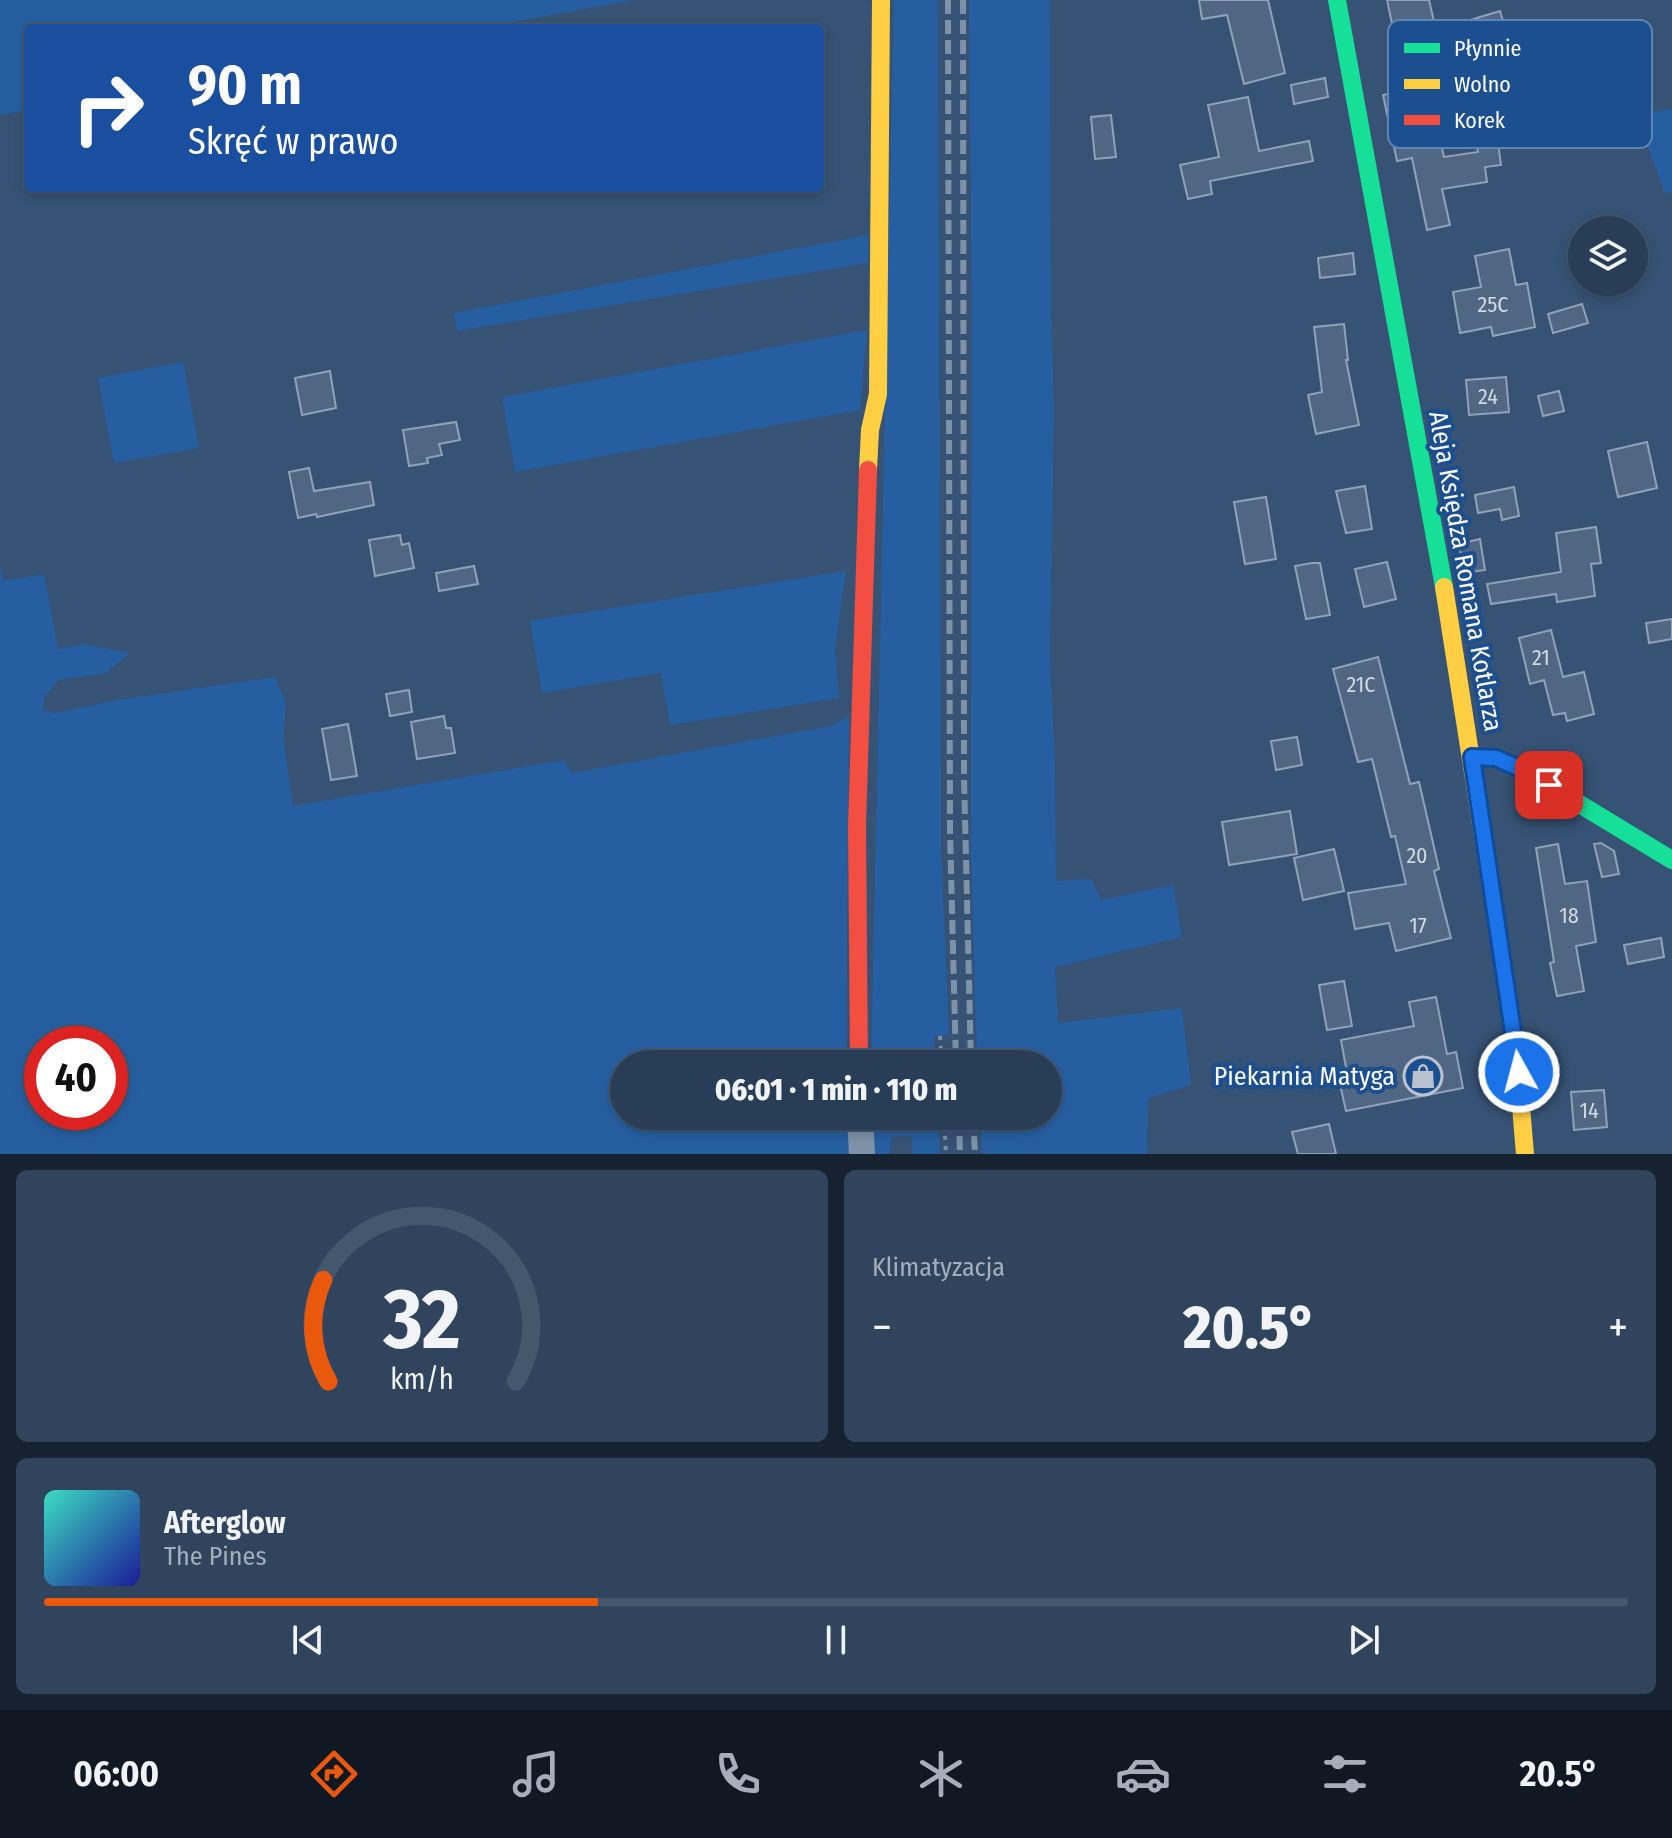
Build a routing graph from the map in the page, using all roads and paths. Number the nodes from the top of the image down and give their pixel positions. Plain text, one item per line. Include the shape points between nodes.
1 (881, 0) edge
2 (1337, 0) edge
3 (1472, 757) junction
4 (1672, 860) edge
5 (940, 1036) dead end
6 (859, 1050) edge
7 (941, 1050) edge
8 (861, 1130) edge
9 (945, 1130) edge
10 (862, 1154) edge
11 (946, 1154) edge
12 (1525, 1154) edge

1 - 6 street via 878,394 870,430 859,701
2 - 3 street, Aleja Księdza Romana Kotlarza
3 - 4 street via 1496,758 1525,771
3 - 12 street, Aleja Księdza Romana Kotlarza via 1516,1047
5 - 7 path
8 - 10 street
9 - 11 path

